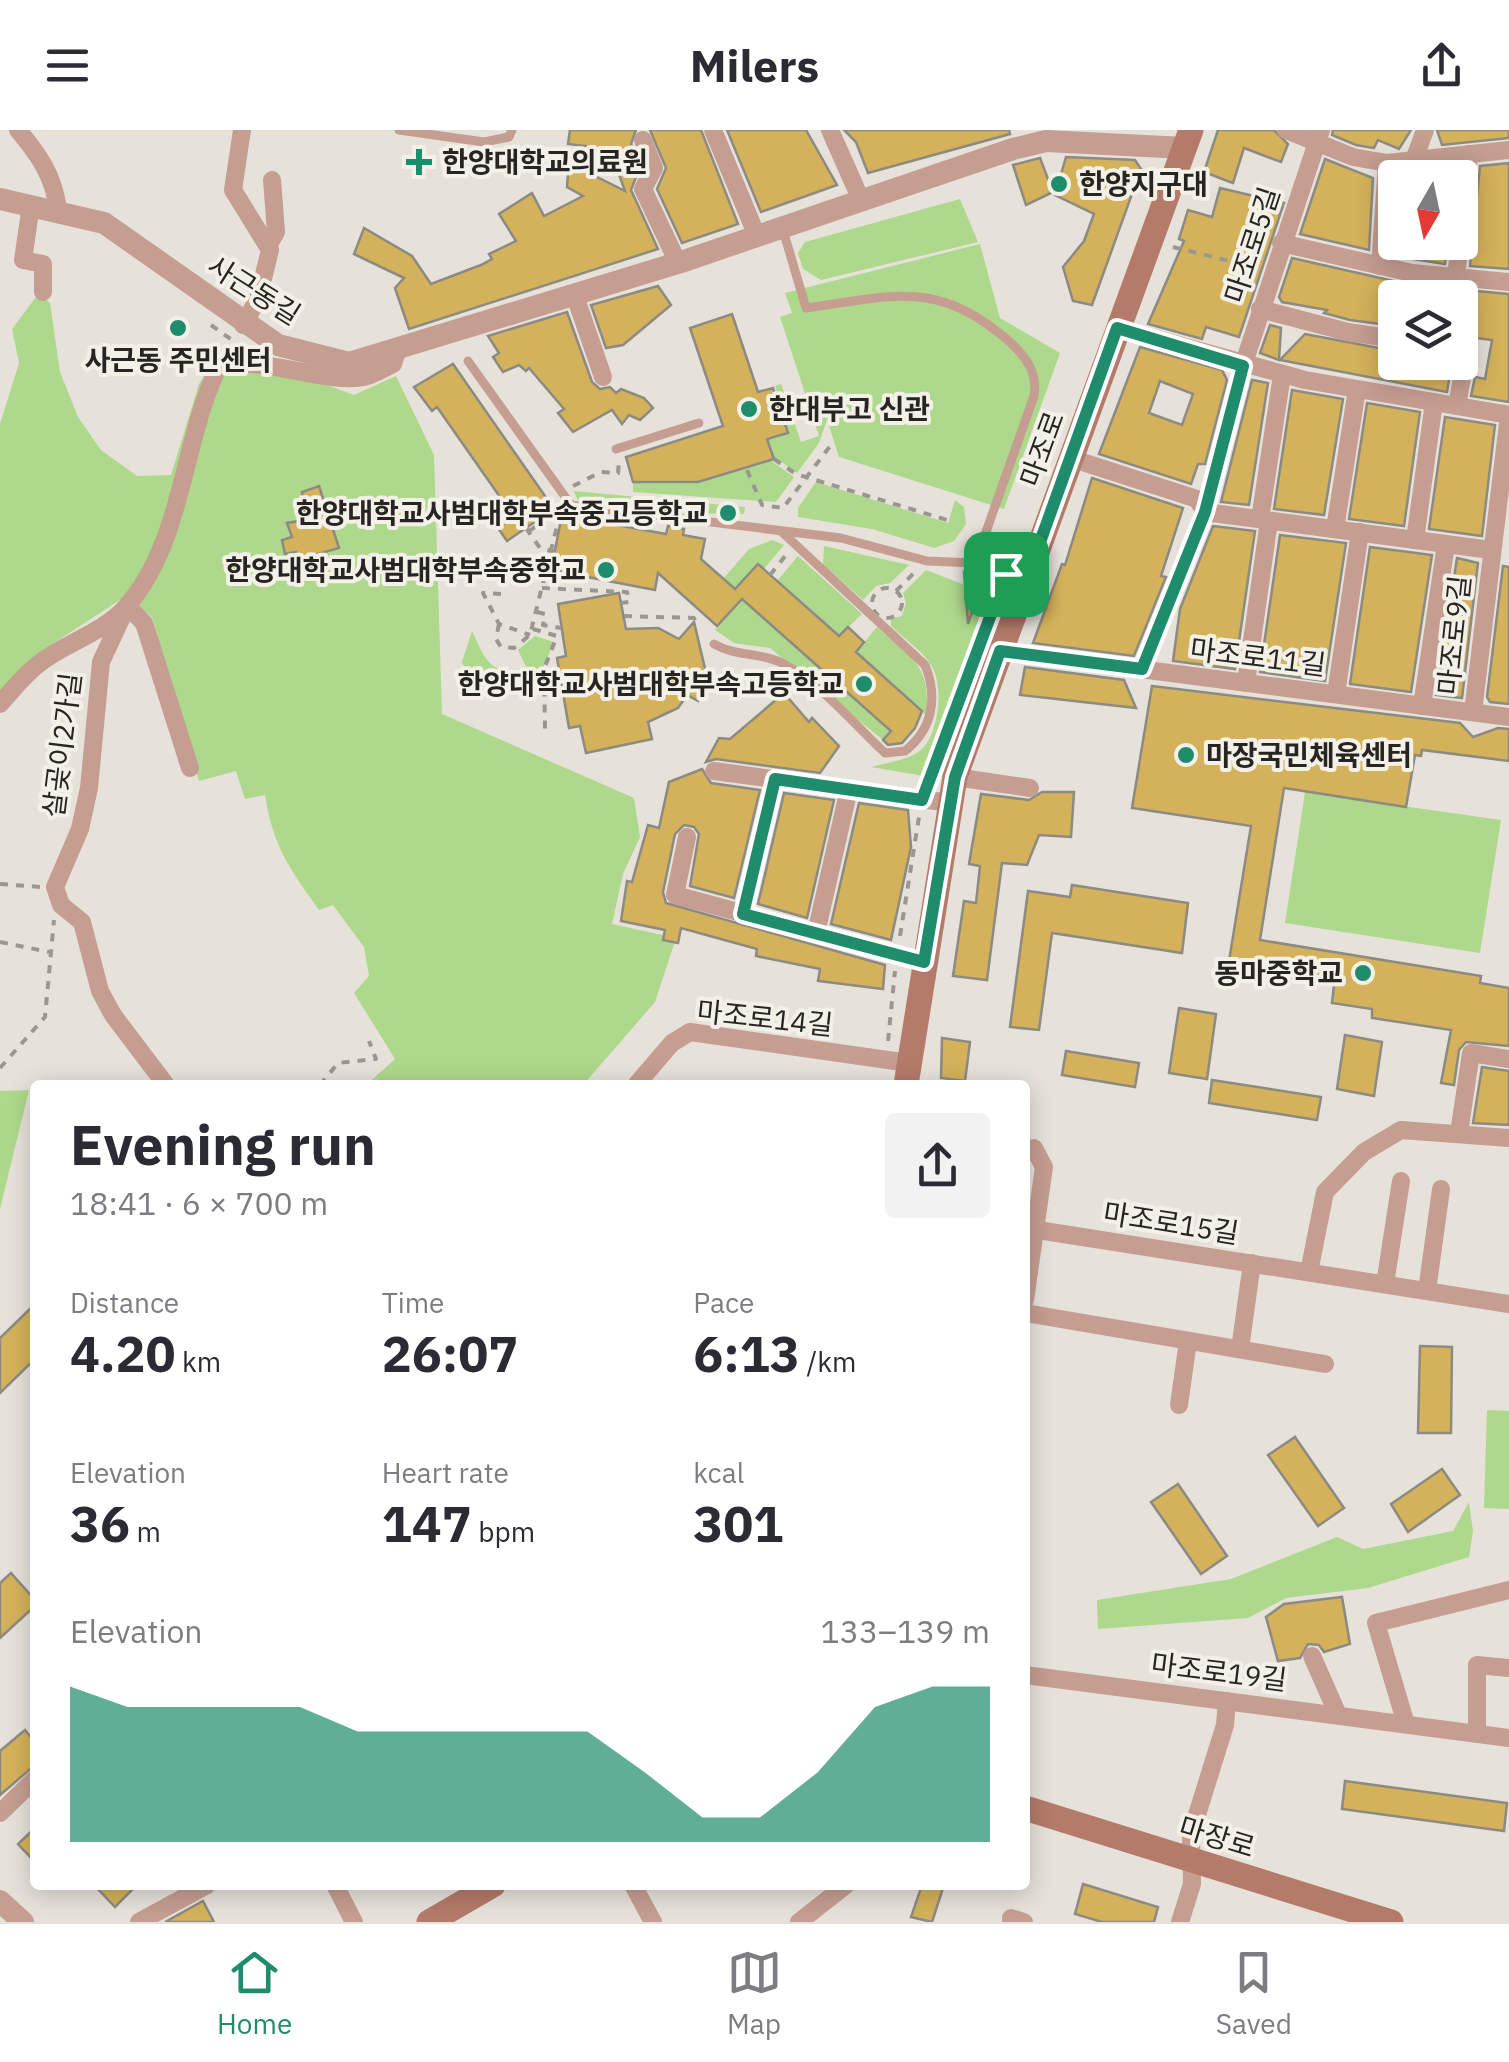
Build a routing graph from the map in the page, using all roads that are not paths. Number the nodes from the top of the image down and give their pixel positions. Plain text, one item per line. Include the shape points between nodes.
1 (18, 130) edge
2 (242, 130) edge
3 (399, 130) edge
4 (512, 130) edge
5 (714, 130) edge
6 (830, 130) edge
7 (1286, 130) edge
8 (1424, 130) edge
9 (1041, 134) edge
10 (1319, 136) edge
11 (1188, 139) edge
12 (642, 140) dead end
13 (1509, 150) edge
14 (1469, 154) junction
15 (1414, 160) joint
16 (1468, 160) edge
17 (1378, 161) edge
18 (272, 180) dead end
19 (0, 199) edge
20 (861, 200) junction
21 (31, 205) junction
22 (58, 210) junction
23 (782, 227) junction
24 (757, 236) junction
25 (1281, 243) junction
26 (268, 246) junction
27 (1380, 260) edge
28 (1458, 260) edge
29 (678, 263) junction
30 (1380, 266) junction
31 (1456, 277) junction
32 (1509, 282) edge
33 (43, 292) dead end
34 (575, 296) junction
35 (1260, 309) junction
36 (1117, 328) junction
37 (243, 335) junction
38 (1378, 336) edge
39 (396, 351) junction
40 (468, 361) dead end
41 (1243, 366) junction
42 (1282, 374) junction
43 (603, 378) dead end
44 (1462, 380) edge
45 (1357, 389) junction
46 (1434, 402) junction
47 (1457, 406) junction
48 (1509, 415) edge
49 (699, 422) dead end
50 (618, 454) road end
51 (1070, 458) junction
52 (1205, 512) junction
53 (1264, 520) junction
54 (1334, 529) junction
55 (779, 530) junction
56 (1360, 532) junction
57 (1414, 540) junction
58 (1446, 544) junction
59 (1491, 550) junction
60 (975, 563) junction
61 (1026, 581) junction
62 (127, 606) junction
63 (714, 644) dead end
64 (1000, 651) junction
65 (1142, 669) junction
66 (1246, 683) junction
67 (1336, 694) junction
68 (0, 704) edge
69 (1422, 706) junction
70 (1473, 712) junction
71 (1509, 717) edge
72 (190, 768) dead end
73 (714, 771) dead end
74 (955, 777) junction
75 (775, 779) junction
76 (1030, 788) dead end
77 (849, 790) junction
78 (950, 803) junction
79 (687, 837) dead end
80 (743, 914) junction
81 (816, 933) junction
82 (924, 962) junction
83 (1509, 1059) edge
84 (900, 1069) edge
85 (162, 1080) edge
86 (640, 1080) edge
87 (1459, 1134) junction
88 (1509, 1138) edge
89 (1034, 1148) dead end
90 (1402, 1181) dead end
91 (1440, 1190) dead end
92 (1030, 1229) edge
93 (1252, 1264) junction
94 (1309, 1272) junction
95 (1385, 1284) junction
96 (1427, 1291) junction
97 (1509, 1304) edge
98 (1030, 1315) edge
99 (1188, 1341) junction
100 (1240, 1349) junction
101 (1326, 1364) dead end
102 (1179, 1405) dead end
103 (1509, 1590) edge
104 (1312, 1656) dead end
105 (1509, 1668) edge
106 (1030, 1675) edge
107 (1227, 1701) junction
108 (1338, 1716) junction
109 (1406, 1724) junction
110 (1476, 1734) junction
111 (1509, 1738) edge
112 (30, 1784) edge
113 (1030, 1810) edge
114 (0, 1813) edge
115 (1190, 1860) junction
116 (198, 1890) edge
117 (338, 1890) edge
118 (484, 1890) edge
119 (636, 1890) edge
120 (840, 1890) edge
121 (0, 1902) edge
122 (22, 1922) edge
123 (139, 1922) edge
124 (354, 1922) edge
125 (429, 1922) edge
126 (653, 1922) edge
127 (799, 1922) edge
128 (1010, 1922) edge
129 (1024, 1922) edge
130 (1180, 1922) edge
131 (1391, 1922) edge

1 - 22 street via 42,160
2 - 26 street via 233,190
3 - 4 lane via 484,142 509,137
5 - 24 street
6 - 20 street
7 - 10 street
8 - 15 street
9 - 11 street, 사근동길
9 - 20 street, 사근동길
10 - 17 street via 1352,157
10 - 25 street, 마조로5길
11 - 36 main road, 마조로
12 - 29 street via 654,168 643,189
13 - 14 street
14 - 15 street
14 - 16 street
18 - 26 street via 276,232
19 - 21 street, 사근동길
20 - 23 street, 사근동길
21 - 22 street, 사근동길
21 - 33 street via 23,260 43,264
22 - 37 street, 사근동길 via 104,223
23 - 24 street, 사근동길
23 - 60 lane via 806,308 910,294 938,299 969,311 1006,338 1033,371 1034,396
24 - 29 street, 사근동길
25 - 30 street
25 - 35 street, 마조로5길
26 - 37 street
27 - 30 street
28 - 31 street
29 - 34 street, 사근동길
30 - 31 street
31 - 32 street
34 - 39 street, 사근동길
34 - 43 street
35 - 38 street
35 - 41 street, 마조로5길
36 - 41 street
36 - 51 main road, 마조로
37 - 39 street, 사근동길 via 349,363
39 - 62 street, 살곶이2가길 via 393,364 367,376 337,378 238,362 217,370 161,547
40 - 55 lane via 571,504
41 - 42 street
41 - 52 street, 마조로5길
42 - 45 street
42 - 53 street
44 - 47 street
45 - 46 street
45 - 54 street
46 - 47 street
46 - 57 street
47 - 48 street
48 - 59 street
49 - 50 lane
51 - 52 street, 마조로9길 via 1196,499
51 - 61 main road, 마조로
52 - 53 street, 마조로9길
52 - 65 street
53 - 54 street, 마조로9길
53 - 66 street
54 - 56 street, 마조로9길
55 - 60 lane via 927,561
55 - 63 lane via 925,665 933,692 924,733 905,751 885,753 797,672 778,660 733,655
56 - 57 street, 마조로9길
56 - 67 street
57 - 58 street, 마조로9길
58 - 59 street, 마조로9길
58 - 69 street, 마조로9길
59 - 70 street, 마조로9길
60 - 61 lane
61 - 64 main road, 마조로
62 - 68 street via 48,657
62 - 72 street via 144,623
62 - 85 street, 살곶이2가길 via 101,662 89,788 58,896 82,922 113,1015
64 - 65 street, 마조로11길
64 - 74 main road, 마조로
65 - 66 street, 마조로11길
66 - 67 street, 마조로11길
67 - 69 street, 마조로11길
69 - 70 street, 마조로11길
70 - 71 street, 마조로11길
73 - 75 street
74 - 76 street
74 - 78 main road, 마조로
75 - 77 street
75 - 80 street
77 - 78 street
77 - 81 street
78 - 82 main road, 마조로
79 - 80 street via 676,896
80 - 81 street
81 - 82 street
82 - 84 main road, 마조로
83 - 87 street via 1471,1052
84 - 86 street, 마조로14길 via 690,1032
87 - 88 street
87 - 94 street via 1402,1130 1364,1152 1325,1192
89 - 92 street via 1044,1167
90 - 95 street
91 - 96 street
92 - 93 street, 마조로15길
93 - 94 street, 마조로15길
93 - 100 street
94 - 95 street, 마조로15길
95 - 96 street, 마조로15길
96 - 97 street, 마조로15길
98 - 99 street
99 - 100 street
99 - 102 street
100 - 101 street
103 - 109 street via 1376,1623
104 - 108 street
105 - 110 street via 1477,1665
106 - 107 street, 마조로19길
107 - 108 street, 마조로19길
107 - 115 street
108 - 109 street, 마조로19길
109 - 110 street, 마조로19길
110 - 111 street, 마조로19길
112 - 114 street
113 - 115 main road, 마장로
115 - 130 street via 1192,1884
115 - 131 main road, 마장로
116 - 123 street
117 - 124 street
118 - 125 main road
119 - 126 street
120 - 127 street
121 - 122 street
128 - 129 street

